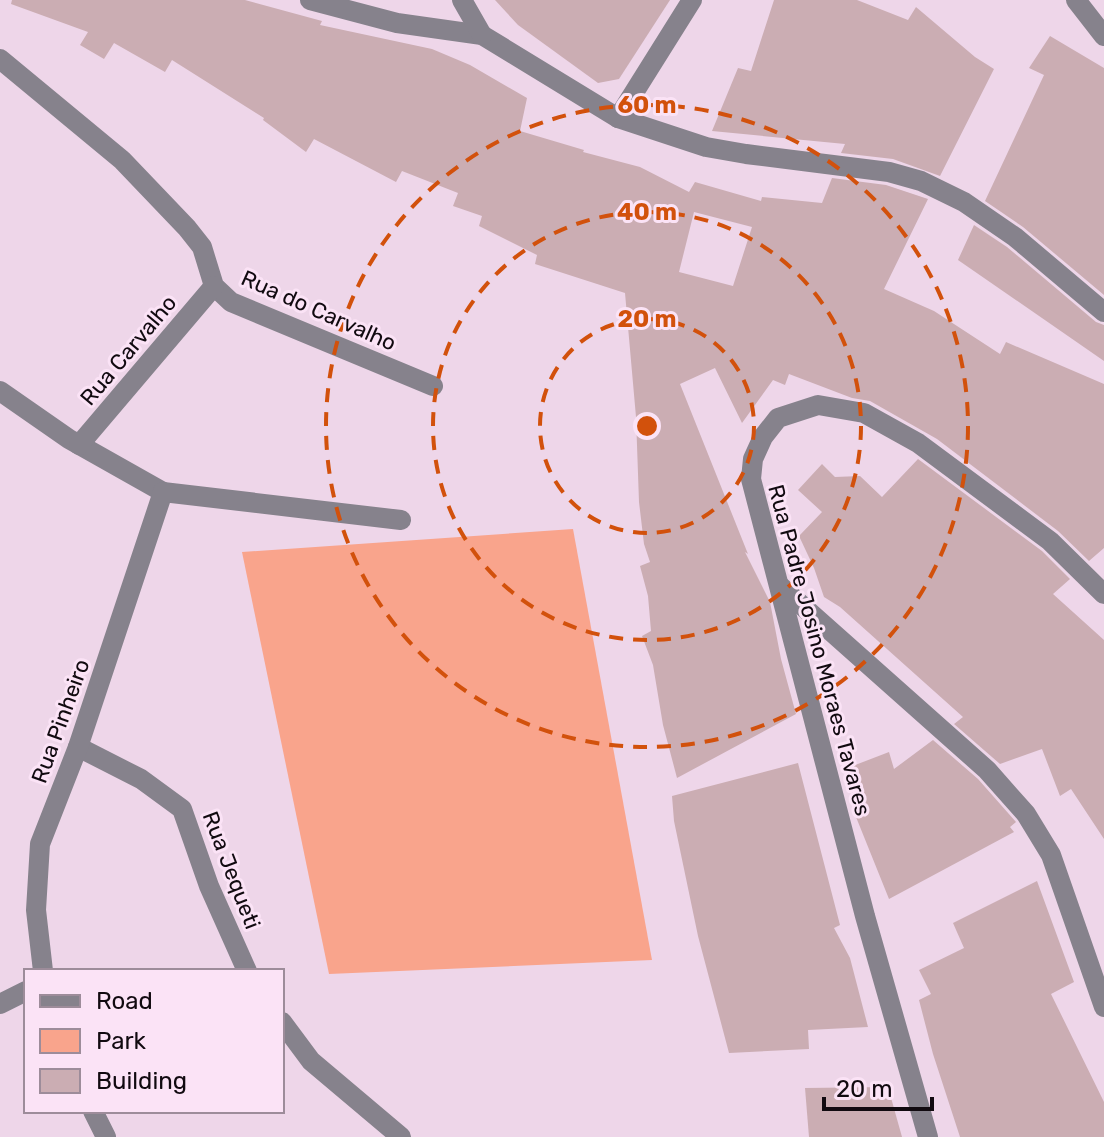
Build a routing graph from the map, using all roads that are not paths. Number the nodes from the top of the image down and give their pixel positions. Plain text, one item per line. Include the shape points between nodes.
1 (310, 0) edge
2 (462, 0) edge
3 (692, 0) edge
4 (1076, 0) edge
5 (482, 35) junction
6 (1104, 36) edge
7 (0, 59) edge
8 (618, 118) junction
9 (214, 286) junction
10 (1104, 312) edge
11 (433, 386) dead end
12 (0, 391) edge
13 (79, 445) junction
14 (163, 492) junction
15 (401, 520) dead end
16 (780, 586) junction
17 (1104, 594) edge
18 (78, 747) junction
19 (43, 969) edge
20 (246, 969) edge
21 (24, 992) edge
22 (0, 1004) edge
23 (1104, 1007) edge
24 (284, 1025) edge
25 (94, 1113) edge
26 (106, 1137) edge
27 (401, 1137) edge
28 (928, 1137) edge

1 - 5 street via 397,23
2 - 5 street
3 - 8 street
4 - 6 street
5 - 8 street
7 - 9 street, Rua do Carvalho via 122,160 187,228 202,247
8 - 10 street via 706,147 921,181 1015,237
9 - 11 street, Rua do Carvalho via 231,302
9 - 13 street, Rua Carvalho
12 - 13 street
13 - 14 street
14 - 15 street
14 - 18 street, Rua Pinheiro
16 - 17 street, Rua Padre Josino Moraes Tavares via 751,479 753,459 778,418 818,405 864,413 918,443 1050,541
16 - 23 street via 987,770 1026,814 1051,855
16 - 28 street, Rua Padre Josino Moraes Tavares
18 - 19 street, Rua Pinheiro via 40,844 36,910
18 - 20 street, Rua Jequeti via 141,779 182,809
21 - 22 street
24 - 27 street via 311,1061
25 - 26 street

